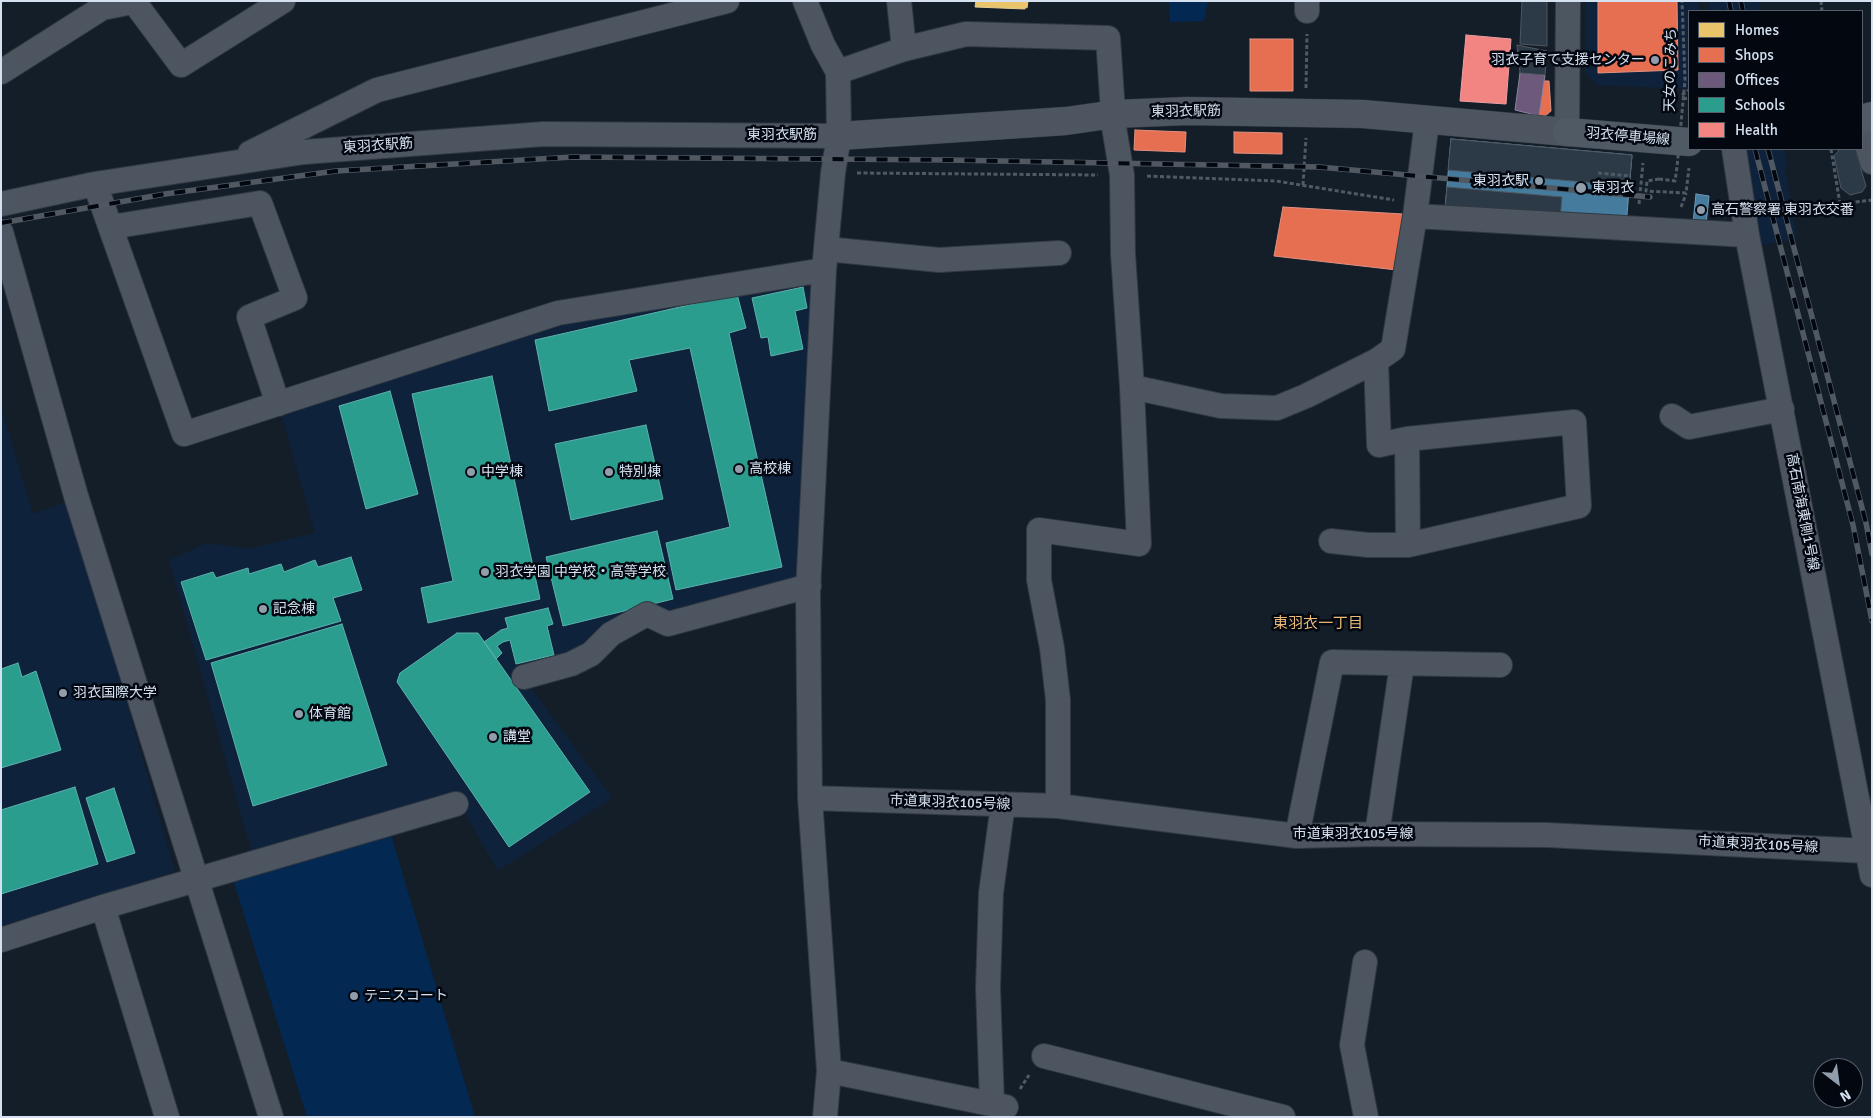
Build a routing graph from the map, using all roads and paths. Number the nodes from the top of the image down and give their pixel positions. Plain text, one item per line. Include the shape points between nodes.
1 (283, 1) edge
2 (727, 1) edge
3 (805, 1) edge
4 (900, 1) edge
5 (1568, 1) edge
6 (1682, 1) edge
7 (136, 2) edge
8 (1307, 6) edge
9 (904, 49) junction
10 (1, 72) edge
11 (838, 72) junction
12 (1688, 91) edge
13 (1682, 97) junction
14 (1688, 98) edge
15 (1115, 114) junction
16 (1427, 121) junction
17 (1306, 125) junction
18 (1863, 131) edge
19 (1567, 132) junction
20 (839, 136) junction
21 (1734, 150) edge
22 (1831, 150) edge
23 (1682, 155) edge
24 (1872, 162) edge
25 (229, 163) junction
26 (1644, 163) dead end
27 (1598, 173) dead end
28 (1630, 176) dead end
29 (1642, 177) junction
30 (1658, 179) junction
31 (95, 184) junction
32 (1303, 185) dead end
33 (1872, 200) edge
34 (1, 204) edge
35 (1639, 209) dead end
36 (1415, 216) junction
37 (111, 227) junction
38 (1, 232) edge
39 (1747, 235) junction
40 (1059, 253) dead end
41 (825, 260) junction
42 (1376, 360) junction
43 (1132, 387) junction
44 (278, 404) junction
45 (1782, 409) junction
46 (1672, 416) dead end
47 (1407, 439) junction
48 (1331, 541) dead end
49 (1408, 546) junction
50 (809, 586) junction
51 (1402, 664) junction
52 (1500, 666) dead end
53 (524, 677) dead end
54 (810, 798) junction
55 (456, 804) dead end
56 (1003, 804) junction
57 (1058, 806) junction
58 (1377, 834) junction
59 (1297, 836) junction
60 (1867, 851) junction
61 (1872, 875) edge
62 (198, 879) junction
63 (102, 907) junction
64 (1, 940) edge
65 (1365, 962) dead end
66 (1044, 1056) joint
67 (829, 1071) junction
68 (999, 1105) junction
69 (167, 1117) edge
70 (272, 1117) edge
71 (825, 1117) edge
72 (1283, 1117) edge
73 (1366, 1117) edge

1 - 7 street via 181,65
2 - 25 street via 377,90
3 - 11 street
4 - 9 street
5 - 19 street
6 - 13 path, 天女のこみち, bridge via 1685,80
7 - 10 street via 102,8
8 - 17 path
9 - 11 street
9 - 15 street via 966,34 1108,38
11 - 20 street
12 - 13 path
13 - 14 path, bridge
13 - 30 path, 天女のこみち, bridge via 1675,181
15 - 17 street, 東羽衣駅筋 via 1187,111
15 - 20 street, 東羽衣駅筋 via 1066,121
15 - 43 street via 1122,175 1123,254
16 - 17 street, 東羽衣駅筋 via 1363,114
16 - 19 street, 東羽衣駅筋
16 - 36 street
17 - 32 path
18 - 24 street
19 - 23 main road, 羽衣停車場線
20 - 25 street, 東羽衣駅筋 via 544,134 304,152
20 - 41 street
21 - 39 street, 高石南海東側1号線
22 - 33 path via 1840,204
23 - 30 path via 1686,193 1646,191 1647,181
25 - 31 street, 東羽衣駅筋
26 - 29 path
27 - 28 path
29 - 30 path
29 - 35 path
31 - 34 street, 東羽衣駅筋
31 - 37 street
36 - 39 street
36 - 42 street via 1393,350
37 - 44 street via 184,434
37 - 44 street via 260,203 295,298 249,317
38 - 62 street via 76,496
39 - 45 street, 高石南海東側1号線
40 - 41 street via 939,260
41 - 44 street via 558,313
41 - 50 street
42 - 43 street via 1277,408 1221,406
42 - 47 street via 1379,445
43 - 57 street via 1139,544 1039,530 1039,580 1058,700
45 - 46 street via 1689,427
45 - 60 street, 高石南海東側1号線
47 - 49 street
47 - 49 street via 1574,422 1579,506
48 - 49 street
50 - 53 street via 668,624 647,614 611,634 591,654 571,664
50 - 54 street
51 - 52 street
51 - 58 street
51 - 59 street via 1332,662
54 - 56 street, 市道東羽衣105号線
54 - 67 street
55 - 62 street
56 - 57 street, 市道東羽衣105号線
56 - 68 street via 991,893 988,988
57 - 59 street, 市道東羽衣105号線
58 - 59 street, 市道東羽衣105号線
58 - 60 street, 市道東羽衣105号線 via 1548,835
60 - 61 street, 高石南海東側1号線
62 - 63 street
62 - 70 street
63 - 64 street
63 - 69 street
65 - 73 street via 1352,1045
66 - 68 path
66 - 72 street
67 - 68 street
67 - 71 street

